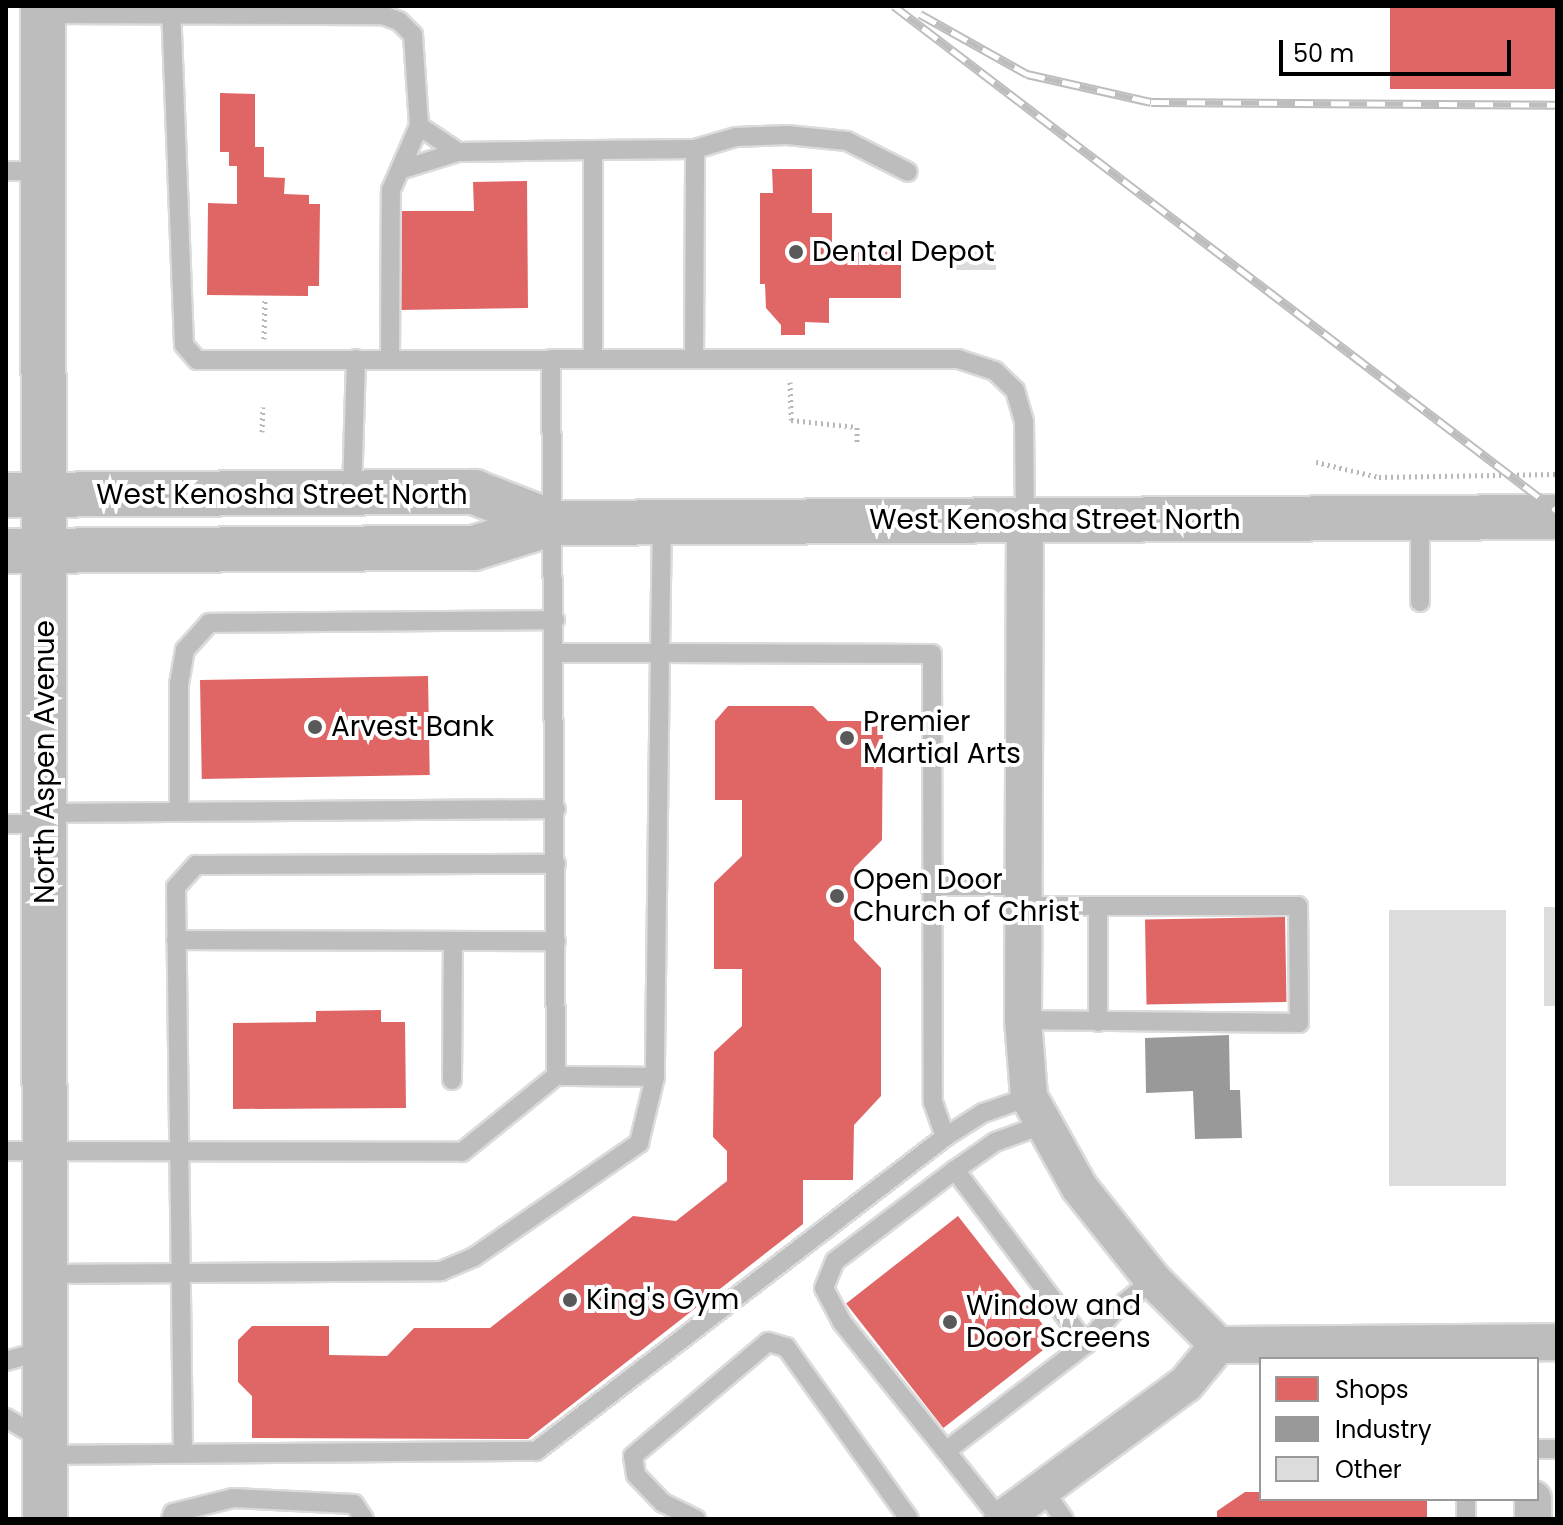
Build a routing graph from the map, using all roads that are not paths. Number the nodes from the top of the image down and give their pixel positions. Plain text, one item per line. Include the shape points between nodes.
1 (43, 10) edge
2 (171, 11) edge
3 (419, 126) junction
4 (695, 149) junction
5 (593, 150) junction
6 (458, 152) junction
7 (400, 170) junction
8 (24, 171) edge
9 (908, 172) dead end
10 (356, 359) junction
11 (390, 359) junction
12 (551, 359) junction
13 (593, 359) junction
14 (694, 359) junction
15 (352, 493) junction
16 (25, 495) edge
17 (1557, 517) edge
18 (1420, 518) junction
19 (1025, 520) junction
20 (662, 522) junction
21 (554, 523) junction
22 (25, 551) edge
23 (1420, 602) dead end
24 (555, 620) junction
25 (555, 653) junction
26 (660, 653) junction
27 (556, 809) junction
28 (179, 810) junction
29 (33, 820) edge
30 (556, 864) junction
31 (929, 886) junction
32 (1023, 896) junction
33 (1098, 906) junction
34 (176, 940) junction
35 (453, 941) junction
36 (556, 941) junction
37 (1023, 1020) junction
38 (1098, 1022) junction
39 (556, 1076) junction
40 (655, 1077) junction
41 (452, 1080) dead end
42 (1036, 1111) junction
43 (945, 1137) junction
44 (25, 1151) edge
45 (179, 1151) junction
46 (955, 1170) junction
47 (180, 1273) junction
48 (45, 1274) junction
49 (1153, 1280) junction
50 (1086, 1344) junction
51 (1218, 1345) junction
52 (1542, 1347) edge
53 (25, 1355) edge
54 (6, 1418) edge
55 (45, 1448) junction
56 (946, 1451) junction
57 (183, 1454) junction
58 (1042, 1488) junction
59 (45, 1519) edge
60 (171, 1519) edge
61 (364, 1519) edge
62 (696, 1519) edge
63 (909, 1519) edge
64 (1001, 1519) edge
65 (1064, 1519) edge

1 - 2 lane
1 - 8 main road, North Aspen Avenue
2 - 3 lane via 383,15 399,21 413,35 417,50
2 - 10 lane via 184,345 197,360
3 - 6 lane
3 - 7 lane
4 - 5 lane
4 - 9 lane via 736,137 847,141
4 - 14 lane
5 - 6 lane
5 - 13 lane
6 - 7 lane
7 - 11 lane via 391,190
8 - 16 main road, North Aspen Avenue
10 - 11 lane
10 - 15 lane
11 - 12 lane
12 - 13 lane
12 - 21 lane
13 - 14 lane
14 - 19 lane via 958,359 995,371 1015,390 1024,421
15 - 16 main road, West Kenosha Street North
15 - 21 main road, West Kenosha Street North via 474,492
16 - 22 main road, North Aspen Avenue
17 - 18 main road, West Kenosha Street North
18 - 19 main road, West Kenosha Street North
18 - 23 lane
19 - 20 main road, West Kenosha Street North
19 - 32 street
20 - 21 main road, West Kenosha Street North
20 - 26 lane
21 - 22 main road, West Kenosha Street North via 474,548
21 - 24 lane
22 - 29 main road, North Aspen Avenue
24 - 25 lane
24 - 28 lane via 209,623 185,650 179,684
25 - 26 lane
25 - 27 lane
26 - 31 lane via 932,654
26 - 40 lane
27 - 28 lane
27 - 30 lane
28 - 29 lane
29 - 44 main road, North Aspen Avenue
30 - 34 lane via 196,865 176,887
30 - 36 lane
31 - 32 lane
31 - 43 lane via 933,1102
32 - 33 lane
32 - 37 street
33 - 38 lane
33 - 38 lane via 1298,906 1299,1023
34 - 35 lane
34 - 45 lane
35 - 36 lane
35 - 41 lane
36 - 39 lane
37 - 38 lane
37 - 42 street
39 - 40 lane
39 - 45 lane via 462,1152
40 - 47 lane via 639,1143 474,1257 441,1271
42 - 43 lane via 983,1113
42 - 46 lane
42 - 49 street via 1079,1187
43 - 57 lane via 536,1451
44 - 45 lane
44 - 48 main road, North Aspen Avenue
45 - 47 lane
46 - 50 lane
46 - 56 lane via 835,1261 824,1288 842,1322
47 - 48 lane
47 - 57 lane
48 - 53 main road, North Aspen Avenue
49 - 50 lane via 1113,1312
49 - 51 street
50 - 56 lane
51 - 52 street
51 - 58 street via 1186,1384
53 - 55 main road, North Aspen Avenue
54 - 55 lane
55 - 57 lane
55 - 59 main road, North Aspen Avenue
56 - 64 lane
58 - 64 street
58 - 65 lane
60 - 61 lane via 173,1513 233,1498 354,1504
62 - 63 lane via 663,1503 636,1475 633,1456 768,1342 786,1347

